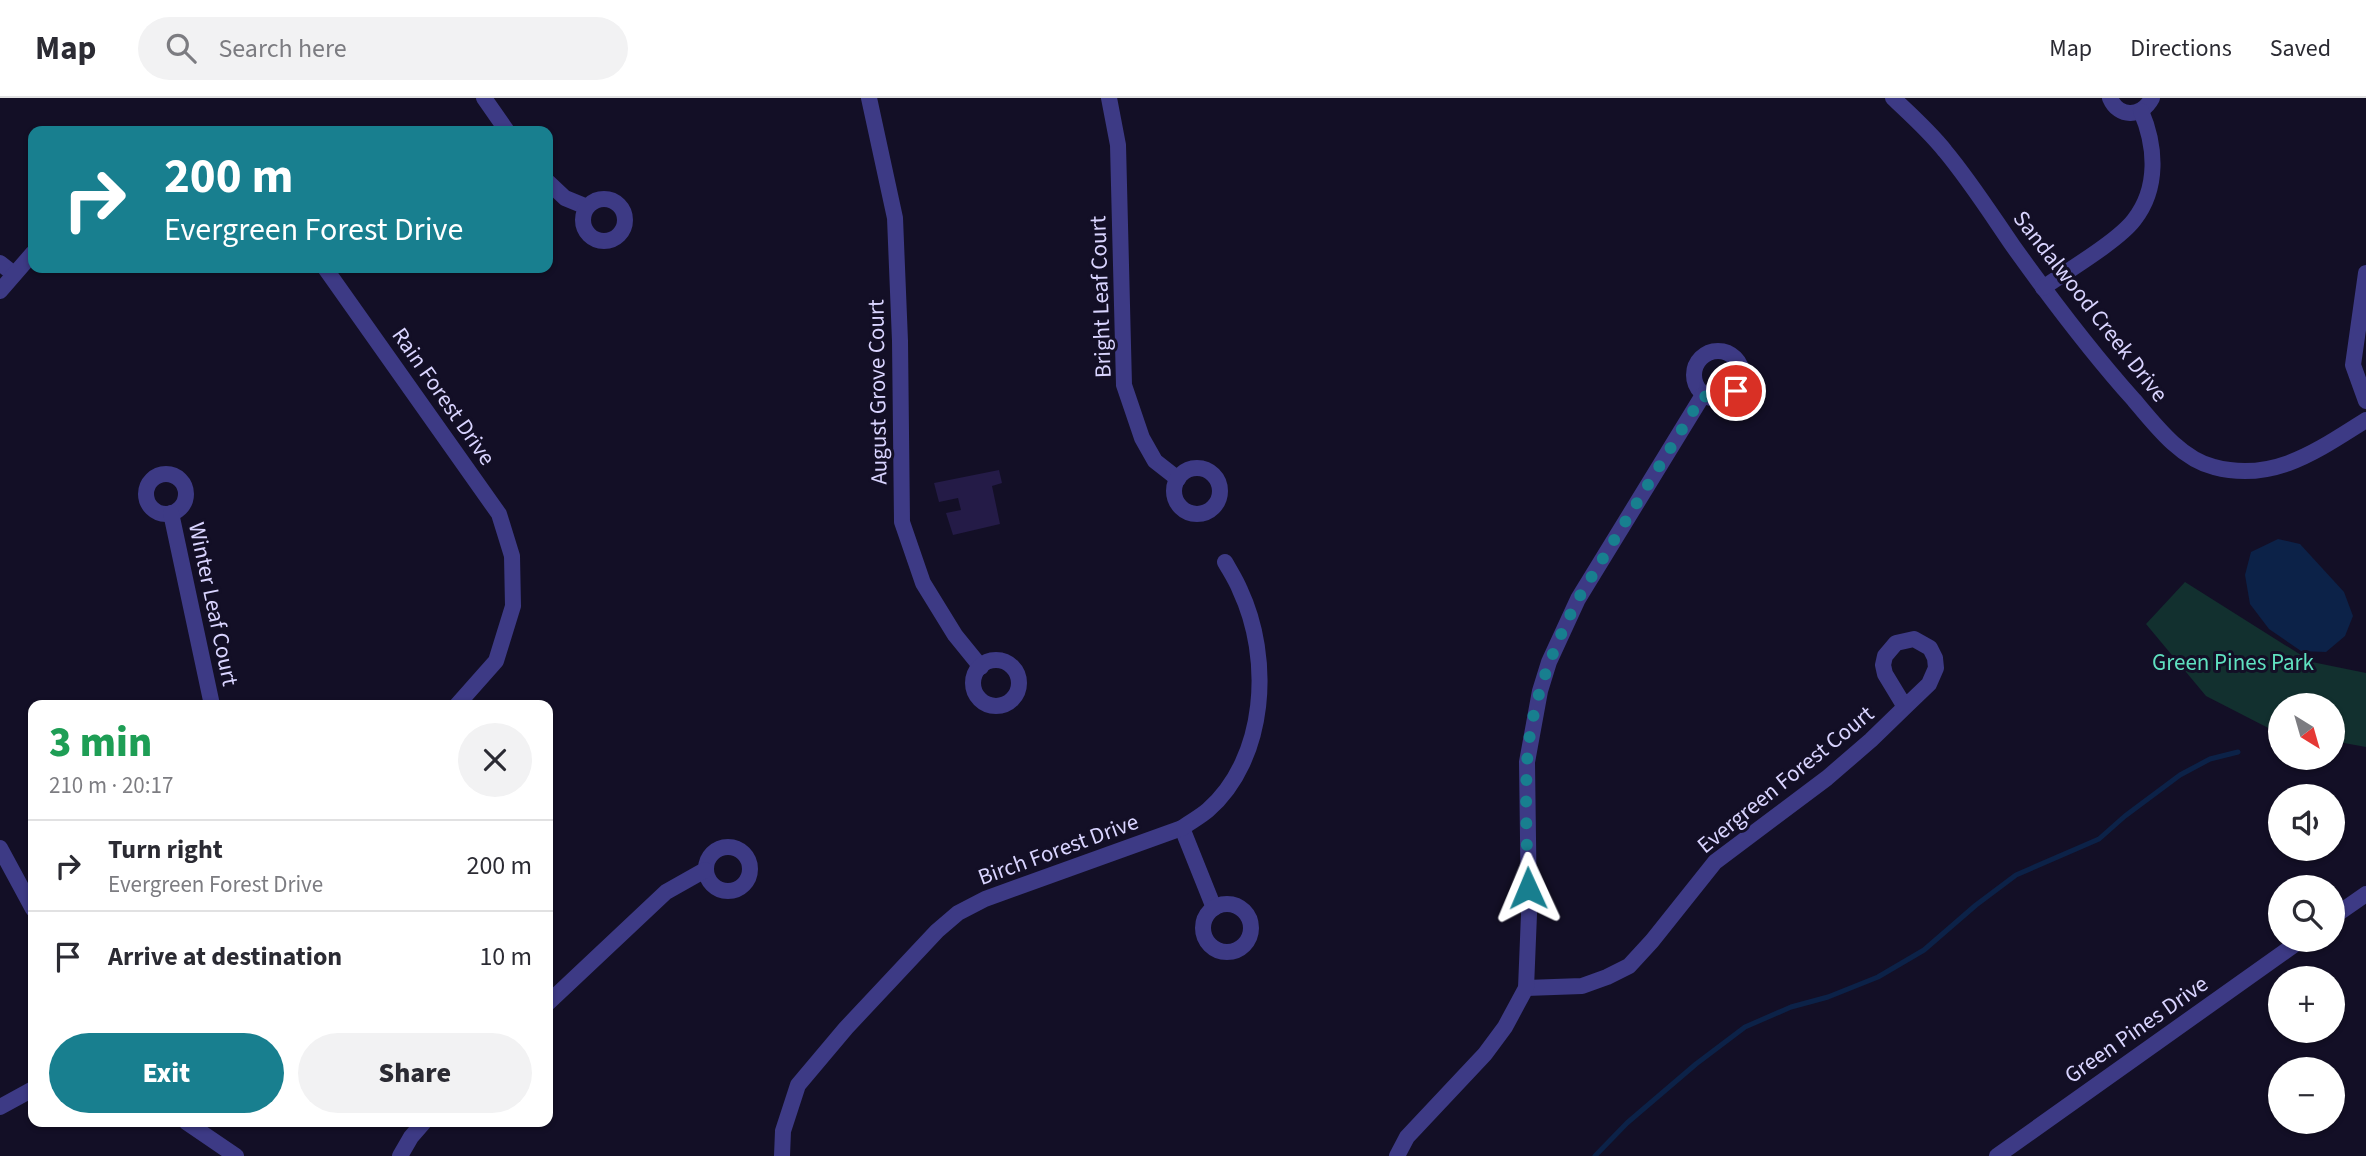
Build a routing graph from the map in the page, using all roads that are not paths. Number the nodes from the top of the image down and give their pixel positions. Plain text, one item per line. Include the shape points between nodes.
1 (484, 98) edge
2 (869, 98) edge
3 (1109, 98) edge
4 (1893, 98) edge
5 (2110, 98) edge
6 (2146, 104) edge
7 (504, 126) edge
8 (553, 187) edge
9 (587, 207) dead end
10 (28, 259) edge
11 (0, 262) edge
12 (330, 273) edge
13 (2366, 273) edge
14 (14, 274) junction
15 (2043, 288) junction
16 (0, 291) edge
17 (1703, 395) dead end
18 (2366, 401) edge
19 (2366, 420) edge
20 (1178, 479) dead end
21 (171, 513) dead end
22 (1225, 562) dead end
23 (981, 667) dead end
24 (211, 700) edge
25 (461, 700) edge
26 (1905, 707) dead end
27 (1182, 828) junction
28 (0, 848) edge
29 (705, 870) dead end
30 (2366, 894) edge
31 (28, 900) edge
32 (1214, 908) dead end
33 (2345, 909) edge
34 (2284, 952) edge
35 (1526, 988) junction
36 (553, 998) edge
37 (28, 1092) edge
38 (0, 1107) edge
39 (192, 1127) edge
40 (420, 1127) edge
41 (236, 1156) edge
42 (400, 1156) edge
43 (782, 1156) edge
44 (1396, 1156) edge
45 (1997, 1156) edge

1 - 7 street
2 - 23 street, August Grove Court via 895,218 902,522 923,583
3 - 20 street, Bright Leaf Court via 1118,145 1124,385 1155,461
4 - 15 street, Sandalwood Creek Drive via 1945,150
5 - 6 street via 2124,113 2132,114
6 - 15 street via 2153,165 2143,205 2121,232
8 - 9 street via 565,198
10 - 14 street
11 - 14 street
12 - 25 street, Rain Forest Drive via 499,514 512,556 513,606 496,661
13 - 18 street via 2353,365
14 - 16 street
15 - 19 street, Sandalwood Creek Drive via 2155,425 2212,467 2235,471 2278,468
17 - 35 street via 1578,599 1540,691 1527,762
21 - 24 street, Winter Leaf Court
22 - 27 street, Birch Forest Drive via 1252,624 1257,656 1256,718 1245,759 1232,782 1208,810
26 - 35 street, Evergreen Forest Court via 1827,778 1715,862 1629,966 1582,986
27 - 32 street
27 - 43 street, Birch Forest Drive via 985,899 958,913 846,1028 798,1085 783,1131
28 - 31 street
29 - 36 street via 666,892
30 - 33 street
34 - 45 street, Green Pines Drive
35 - 44 street via 1485,1054 1407,1137
37 - 38 street
39 - 41 street
40 - 42 street

